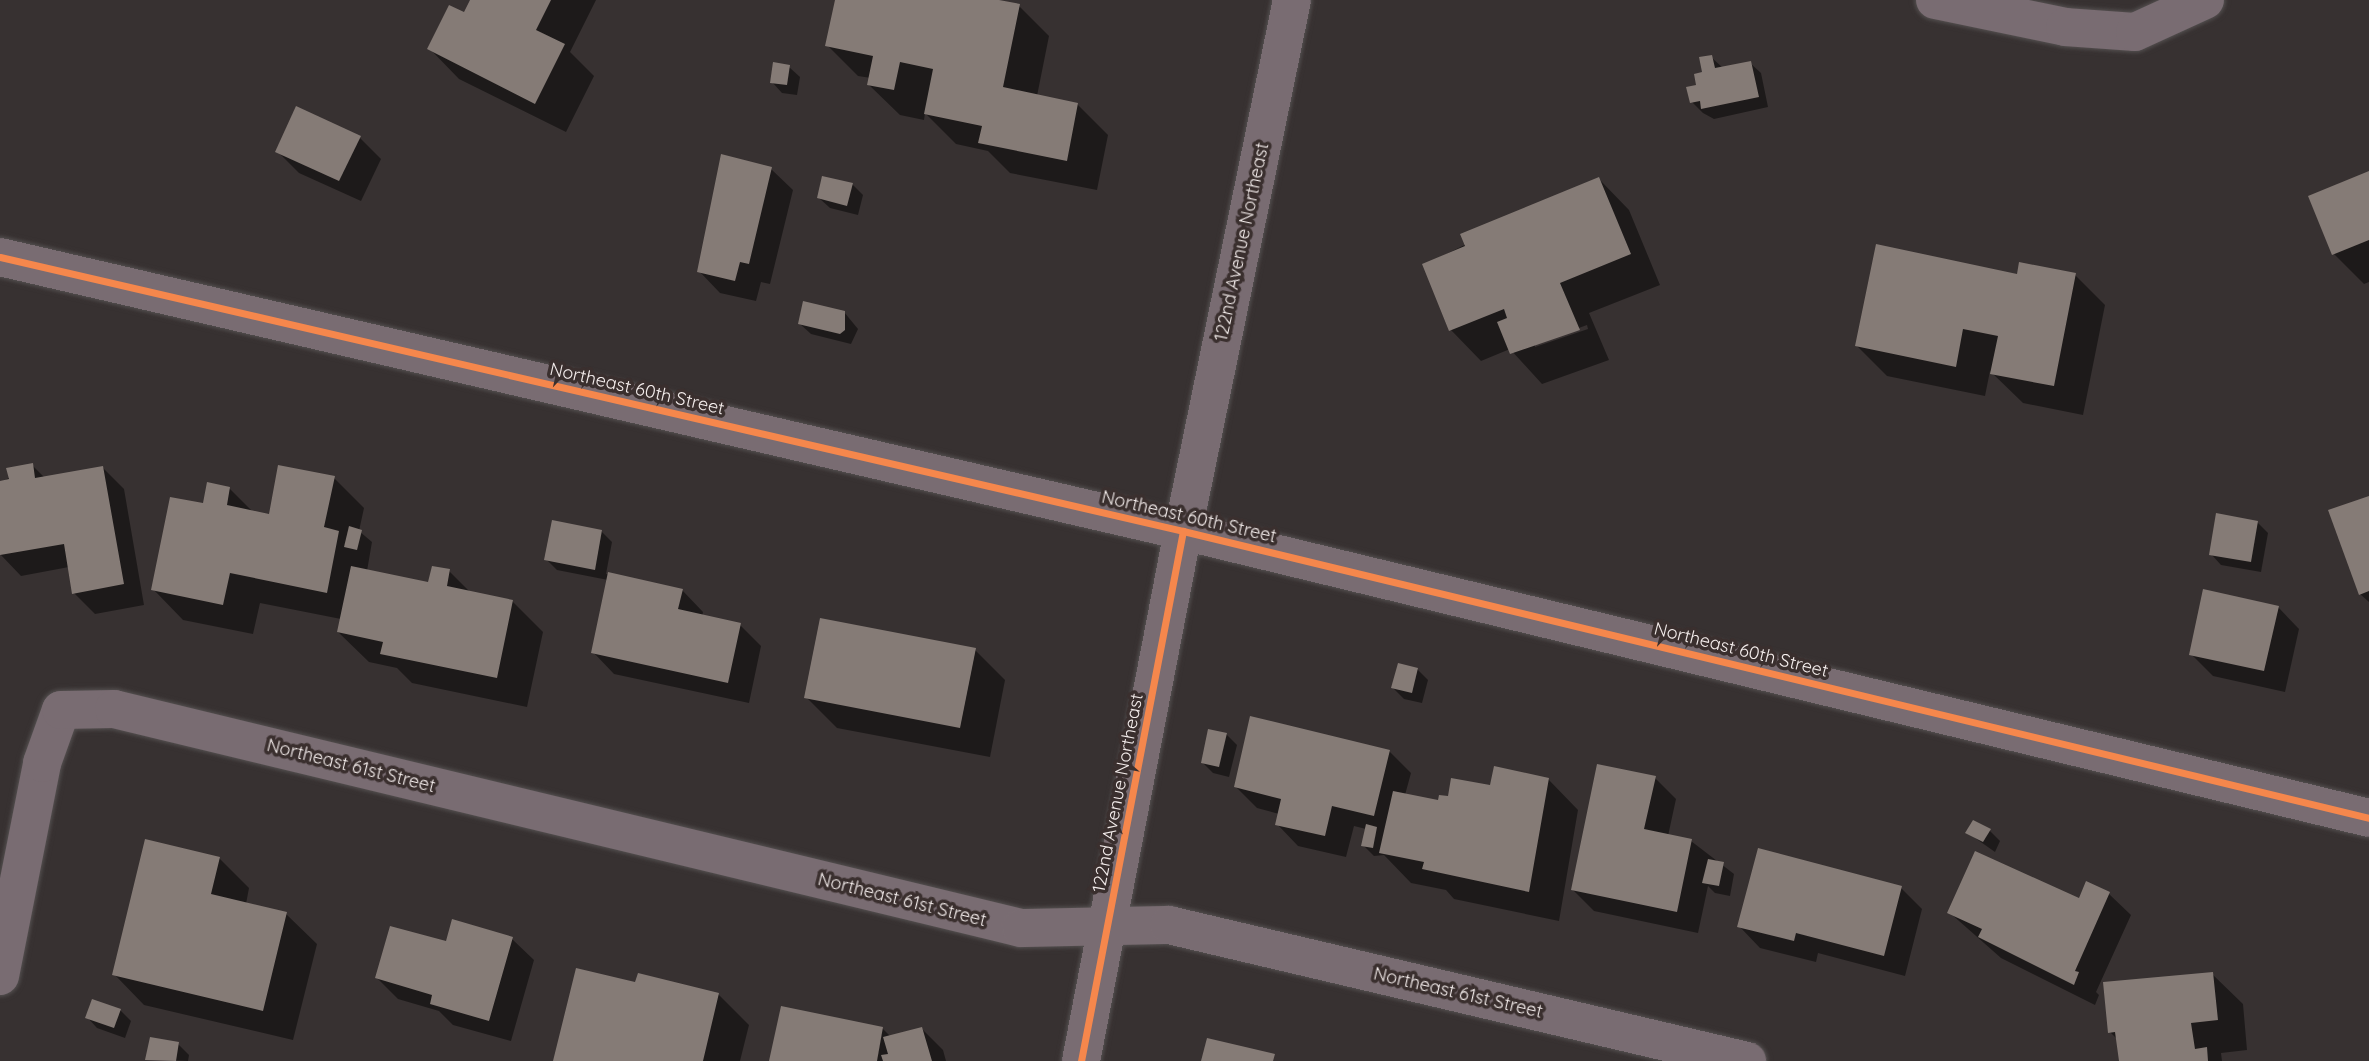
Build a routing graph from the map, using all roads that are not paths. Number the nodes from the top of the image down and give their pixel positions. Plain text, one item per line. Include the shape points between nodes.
1 (1292, 0) edge
2 (1935, 0) edge
3 (2205, 0) edge
4 (0, 257) edge
5 (1182, 531) junction
6 (2369, 818) edge
7 (1108, 929) junction
8 (0, 976) edge
9 (1080, 1061) edge
10 (1747, 1061) edge

1 - 5 street, 122nd Avenue Northeast
2 - 3 street via 2065,27 2135,33
4 - 5 street, Northeast 60th Street
5 - 6 street, Northeast 60th Street
5 - 7 street, 122nd Avenue Northeast
7 - 8 street, Northeast 61st Street via 1021,928 114,709 61,710 42,763
7 - 9 street, 122nd Avenue Northeast
7 - 10 street, Northeast 61st Street via 1169,925

